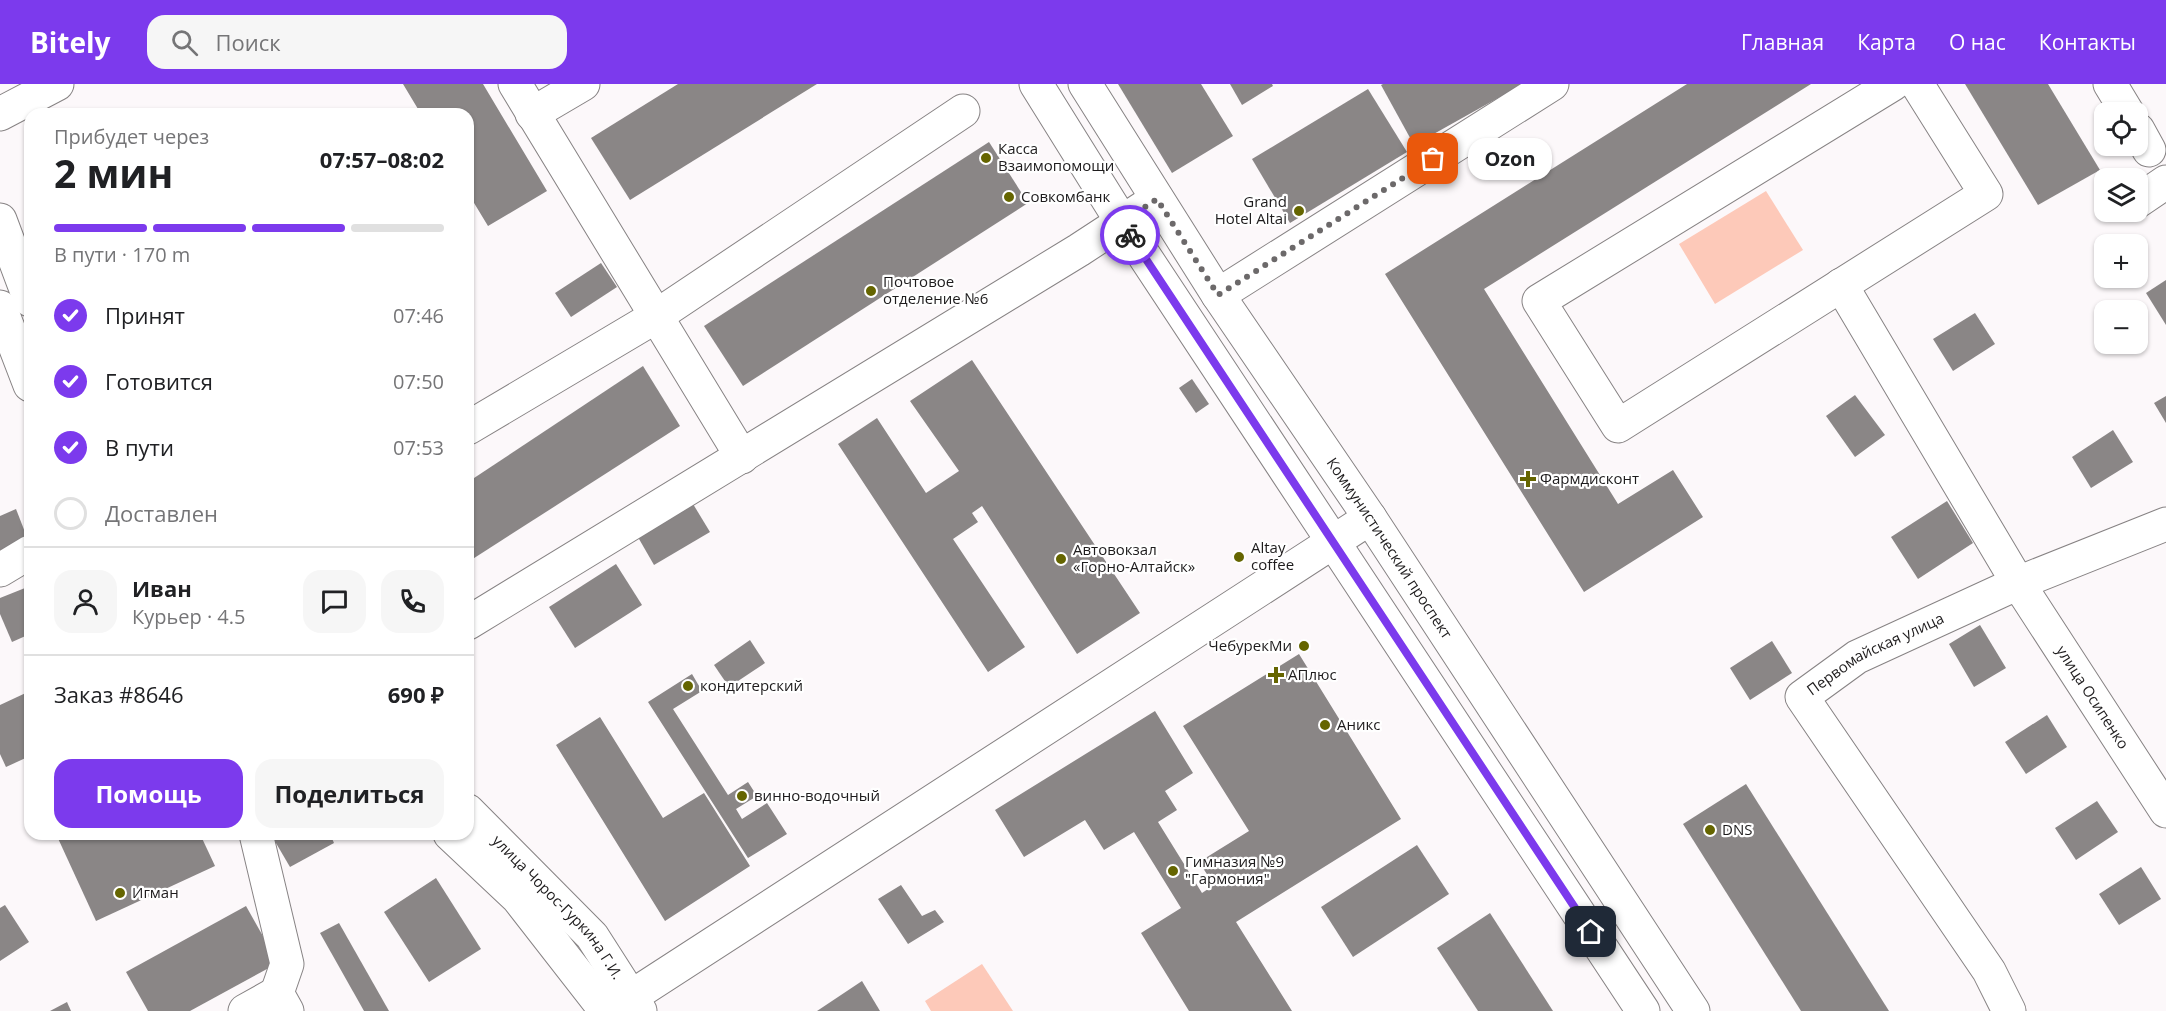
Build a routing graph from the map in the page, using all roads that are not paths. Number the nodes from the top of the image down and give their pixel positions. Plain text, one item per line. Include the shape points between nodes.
1 (57, 84) edge
2 (515, 84) edge
3 (583, 84) edge
4 (1036, 84) edge
5 (1085, 84) edge
6 (1552, 84) edge
7 (1893, 84) edge
8 (1917, 84) edge
9 (2110, 84) edge
10 (2121, 102) edge
11 (963, 111) dead end
12 (0, 114) edge
13 (532, 114) junction
14 (2166, 182) edge
15 (2148, 194) edge
16 (1157, 199) junction
17 (0, 220) edge
18 (1122, 222) junction
19 (24, 284) edge
20 (1841, 285) junction
21 (1218, 295) junction
22 (0, 307) edge
23 (655, 317) junction
24 (24, 370) edge
25 (474, 424) edge
26 (742, 457) junction
27 (1370, 518) junction
28 (2166, 524) edge
29 (1334, 541) junction
30 (24, 556) edge
31 (0, 570) edge
32 (2018, 583) junction
33 (474, 619) edge
34 (2166, 812) edge
35 (474, 817) edge
36 (257, 840) edge
37 (456, 840) edge
38 (282, 1002) edge
39 (621, 1007) edge
40 (245, 1011) edge
41 (1643, 1011) edge
42 (1693, 1011) edge
43 (2009, 1011) edge

1 - 12 main road
2 - 13 main road
3 - 13 main road
4 - 18 main road
5 - 16 main road, Коммунистический проспект
6 - 21 main road
7 - 20 main road via 1539,301 1618,426
8 - 20 main road via 1986,194
9 - 10 main road
11 - 23 main road
13 - 23 main road
14 - 15 main road
16 - 18 main road
16 - 21 main road, Коммунистический проспект
17 - 19 main road
18 - 26 main road
18 - 29 main road
20 - 32 main road, улица Осипенко
21 - 27 main road, Коммунистический проспект
22 - 24 main road
23 - 25 main road
23 - 26 main road
26 - 33 main road
27 - 29 main road
27 - 42 main road, Коммунистический проспект
28 - 32 main road, Первомайская улица
29 - 39 main road
29 - 41 main road
30 - 31 main road
32 - 34 main road, улица Осипенко
32 - 43 main road, Первомайская улица via 1857,657 1802,697 1989,970
35 - 39 main road, улица Чорос-Гуркина Г.И. via 592,936
36 - 38 main road via 286,964
37 - 39 main road, улица Чорос-Гуркина Г.И. via 518,898
38 - 40 main road

